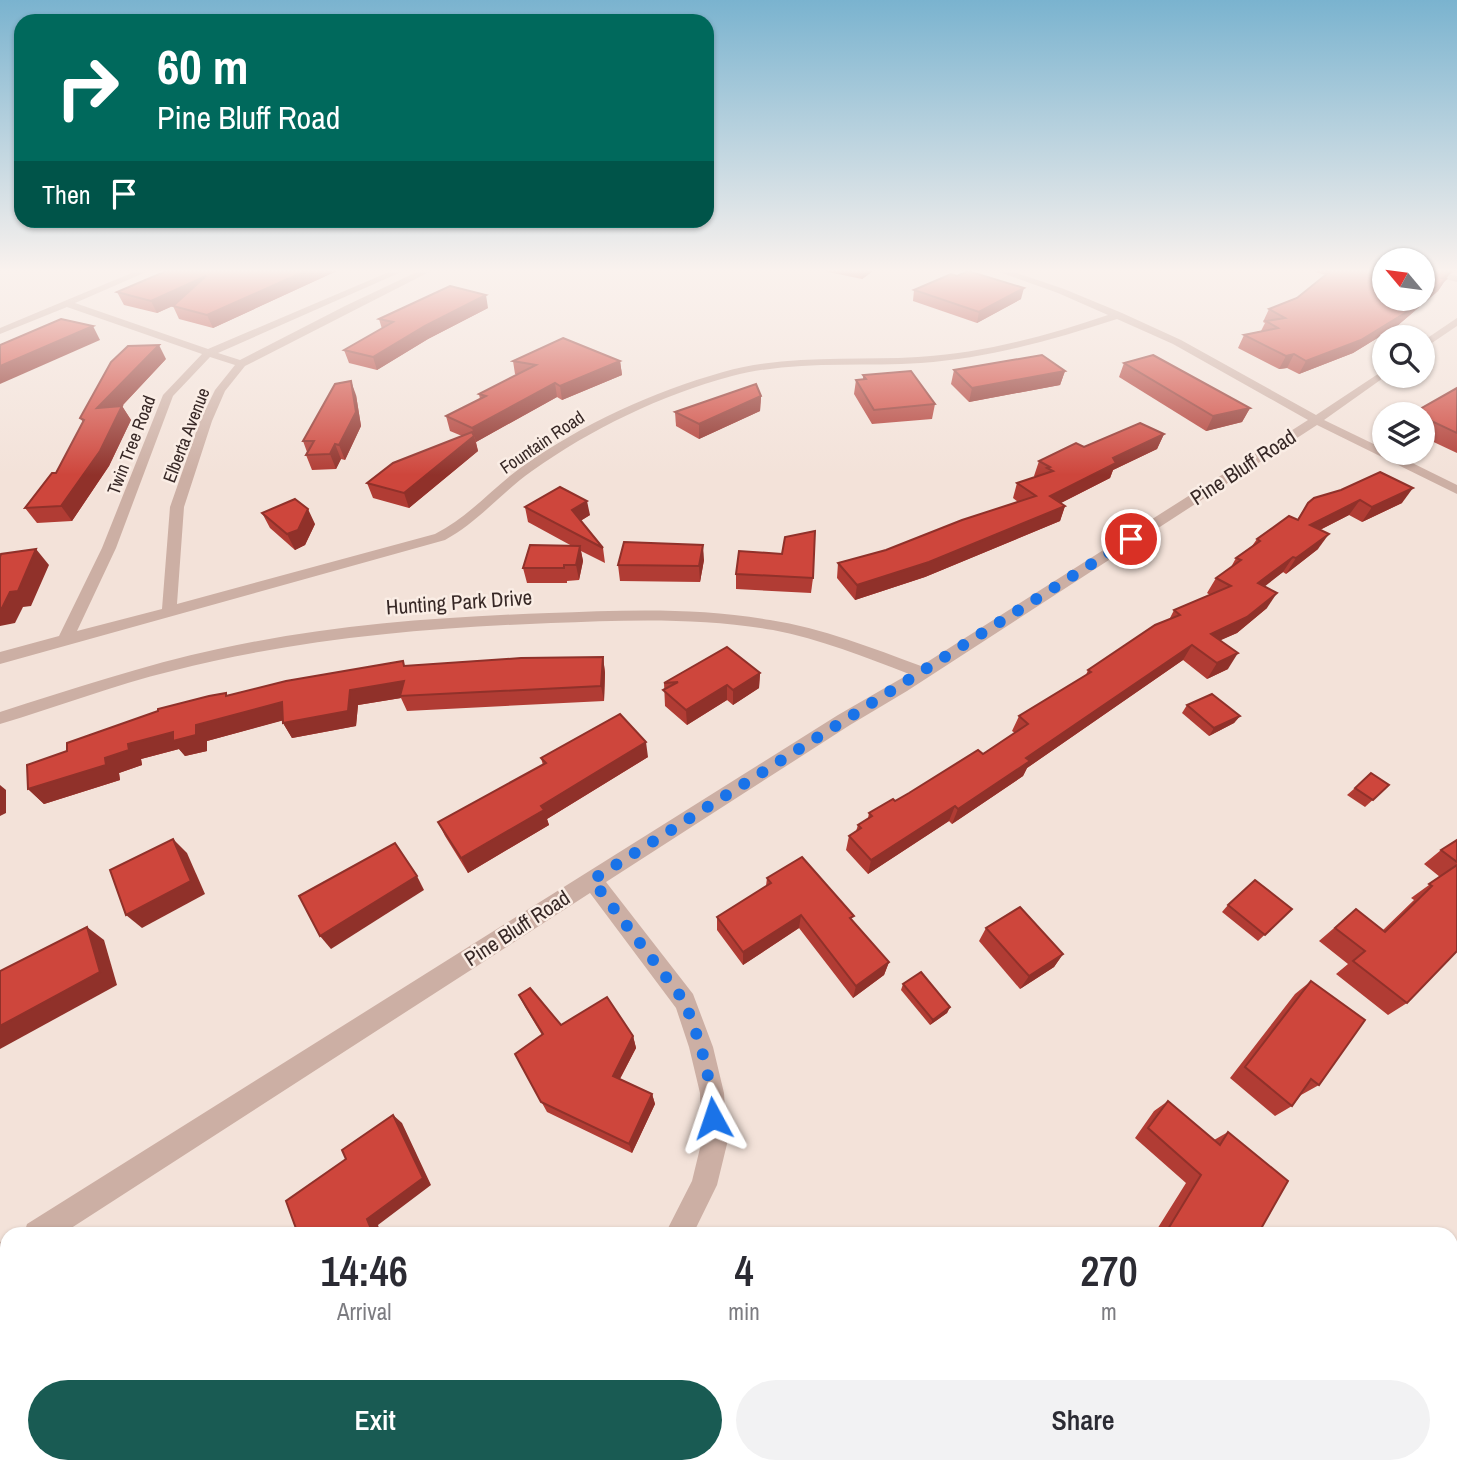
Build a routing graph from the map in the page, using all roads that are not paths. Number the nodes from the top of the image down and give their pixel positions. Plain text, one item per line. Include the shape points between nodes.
1 (164, 338) edge
2 (244, 338) edge
3 (294, 338) edge
4 (1047, 338) edge
5 (1168, 338) edge
6 (208, 353) junction
7 (241, 364) junction
8 (1372, 381) edge
9 (1316, 420) junction
10 (1457, 490) edge
11 (169, 610) junction
12 (66, 639) junction
13 (0, 659) edge
14 (923, 673) junction
15 (0, 718) edge
16 (592, 880) junction
17 (48, 1227) edge
18 (682, 1227) edge

1 - 6 street
2 - 6 street, Twin Tree Road
3 - 7 street, Elberta Avenue
4 - 11 street, Fountain Road via 1011,349 918,360 789,364 728,374 594,427 525,470 457,530
5 - 9 street
6 - 7 street
6 - 12 street, Twin Tree Road via 168,395 114,536
7 - 11 street, Elberta Avenue via 220,390 206,421 177,507
8 - 9 street, Pine Bluff Road
9 - 10 street
9 - 14 street, Pine Bluff Road
11 - 12 street, Fountain Road
12 - 13 street, Fountain Road
14 - 15 street, Hunting Park Drive via 832,639 738,619 654,613 454,621 319,635 239,650 172,665
14 - 16 street, Pine Bluff Road
16 - 17 street, Pine Bluff Road
16 - 18 street via 685,1002 710,1081 714,1144 704,1185

